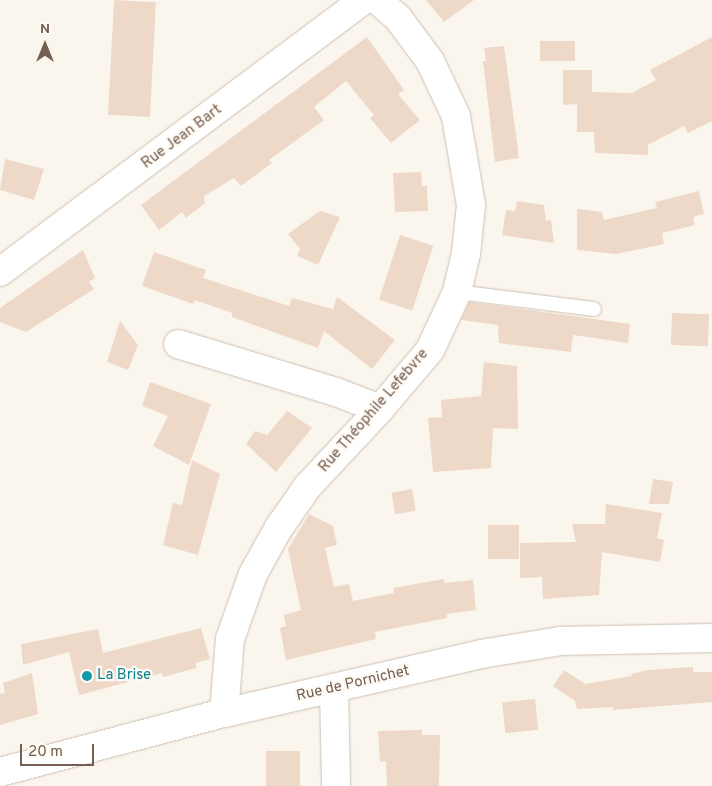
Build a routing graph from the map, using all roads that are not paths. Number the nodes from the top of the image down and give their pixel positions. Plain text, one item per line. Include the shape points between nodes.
1 (364, 0) edge
2 (376, 0) edge
3 (0, 272) edge
4 (457, 292) junction
5 (594, 309) dead end
6 (178, 344) dead end
7 (380, 409) junction
8 (712, 638) edge
9 (334, 688) junction
10 (224, 714) junction
11 (0, 772) edge
12 (336, 786) edge

1 - 3 street, Rue Jean Bart
2 - 4 street, Rue Théophile Lefebvre via 398,18 430,61 456,116 471,205 466,254
4 - 5 lane
4 - 7 street, Rue Théophile Lefebvre via 430,350
6 - 7 street via 336,392
7 - 10 street, Rue Théophile Lefebvre via 308,486 278,529 253,574 230,639
8 - 9 street, Rue de Pornichet via 560,641 481,654
9 - 10 street, Rue de Pornichet
9 - 12 street
10 - 11 street, Rue de Pornichet

